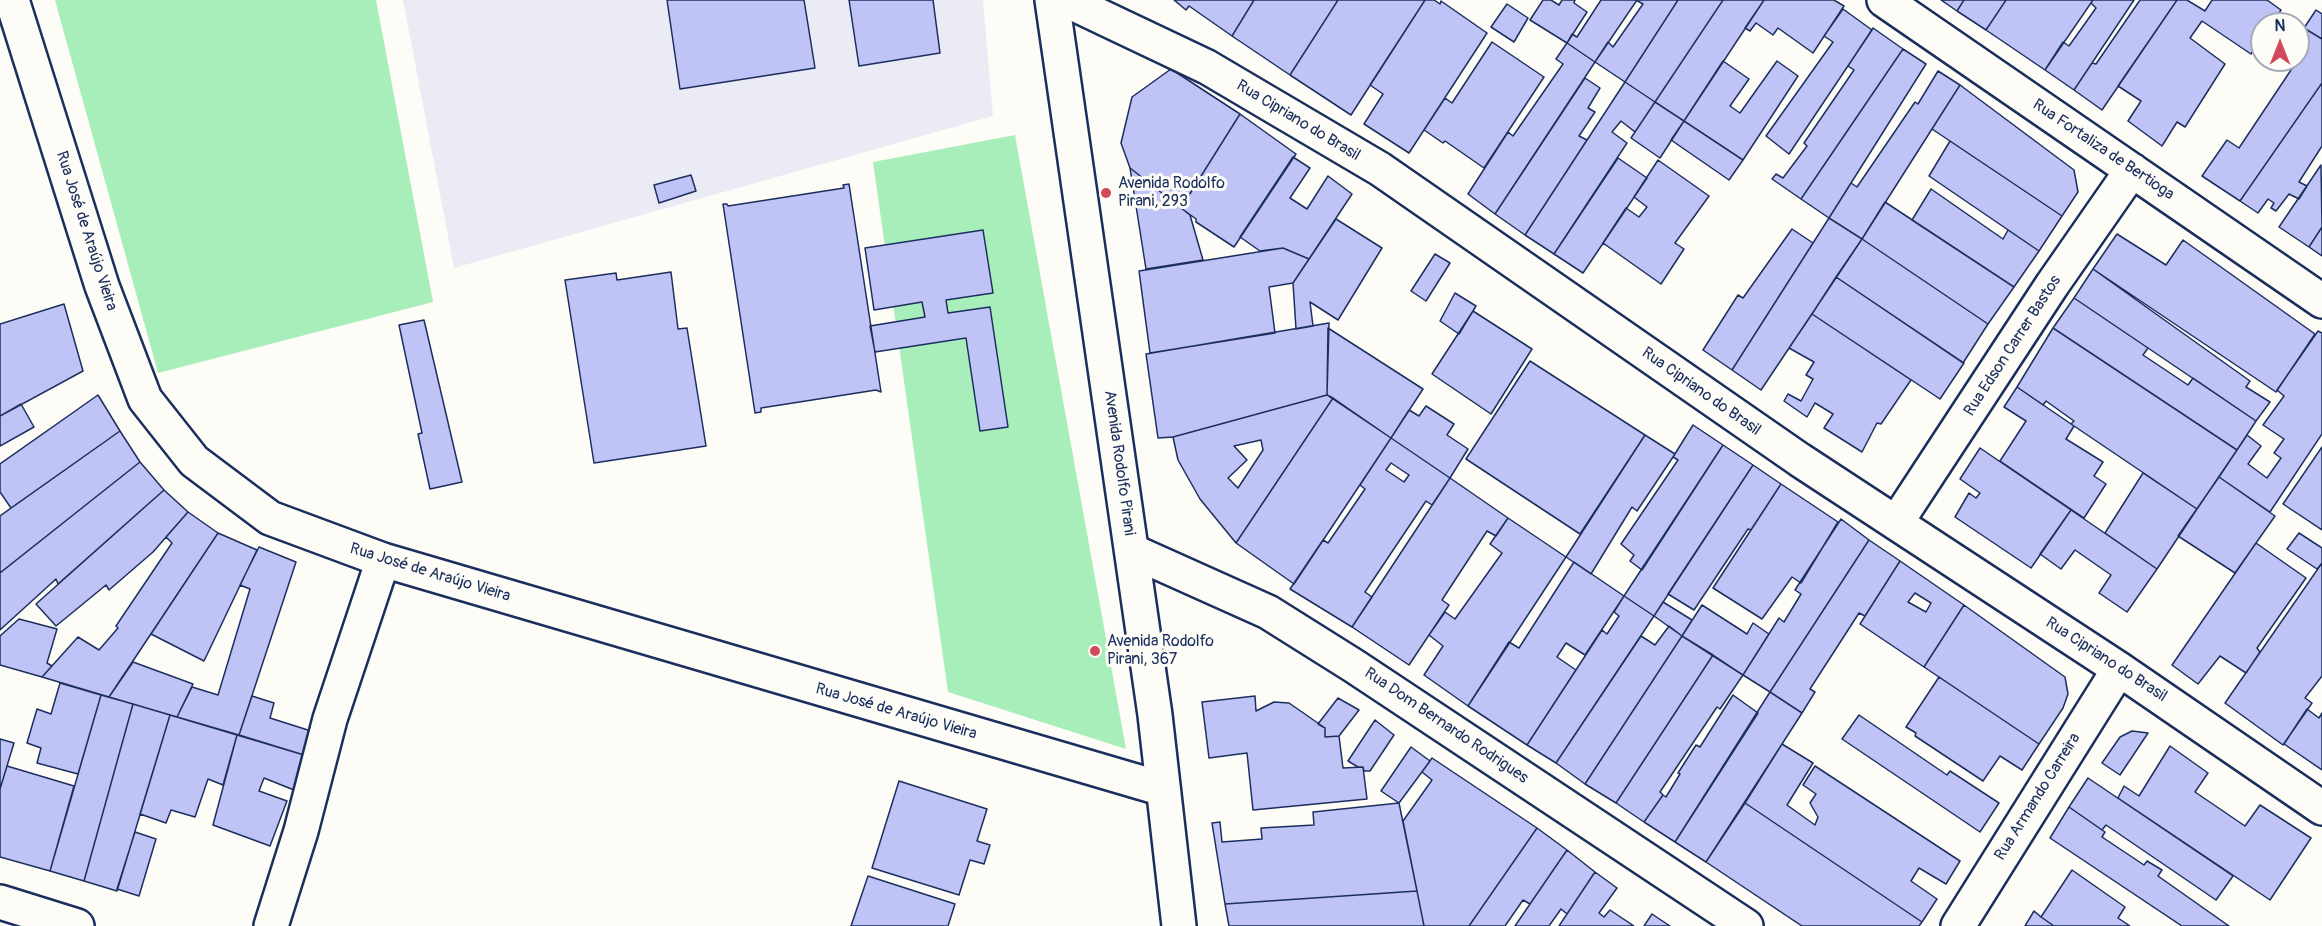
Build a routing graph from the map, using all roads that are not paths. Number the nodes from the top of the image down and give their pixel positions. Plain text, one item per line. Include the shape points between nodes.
1 (12, 0) edge
2 (1052, 0) edge
3 (1066, 0) edge
4 (1884, 0) edge
5 (2132, 170) junction
6 (2322, 301) edge
7 (1896, 523) junction
8 (1132, 550) junction
9 (383, 560) junction
10 (2119, 669) junction
11 (1163, 789) junction
12 (2322, 807) edge
13 (0, 902) edge
14 (77, 926) edge
15 (271, 926) edge
16 (1179, 926) edge
17 (1746, 926) edge
18 (1958, 926) edge

1 - 9 street, Rua José de Araújo Vieira via 102,286 145,399 194,461 270,518
2 - 8 street, Avenida Rodolfo Pirani
3 - 7 street, Rua Cipriano do Brasil via 1207,67 1380,169
4 - 5 street, Rua Fortaliza de Bertioga
5 - 6 street, Rua Fortaliza de Bertioga
5 - 7 street, Rua Edson Carrer Bastos
7 - 10 street, Rua Cipriano do Brasil
8 - 11 street, Avenida Rodolfo Pirani
8 - 17 street, Rua Dom Bernardo Rodrigues via 1268,612
9 - 11 street, Rua José de Araújo Vieira
9 - 15 street via 330,719
10 - 12 street, Rua Cipriano do Brasil
10 - 18 street, Rua Armando Carreira
11 - 16 street, Avenida Rodolfo Pirani
13 - 14 street

